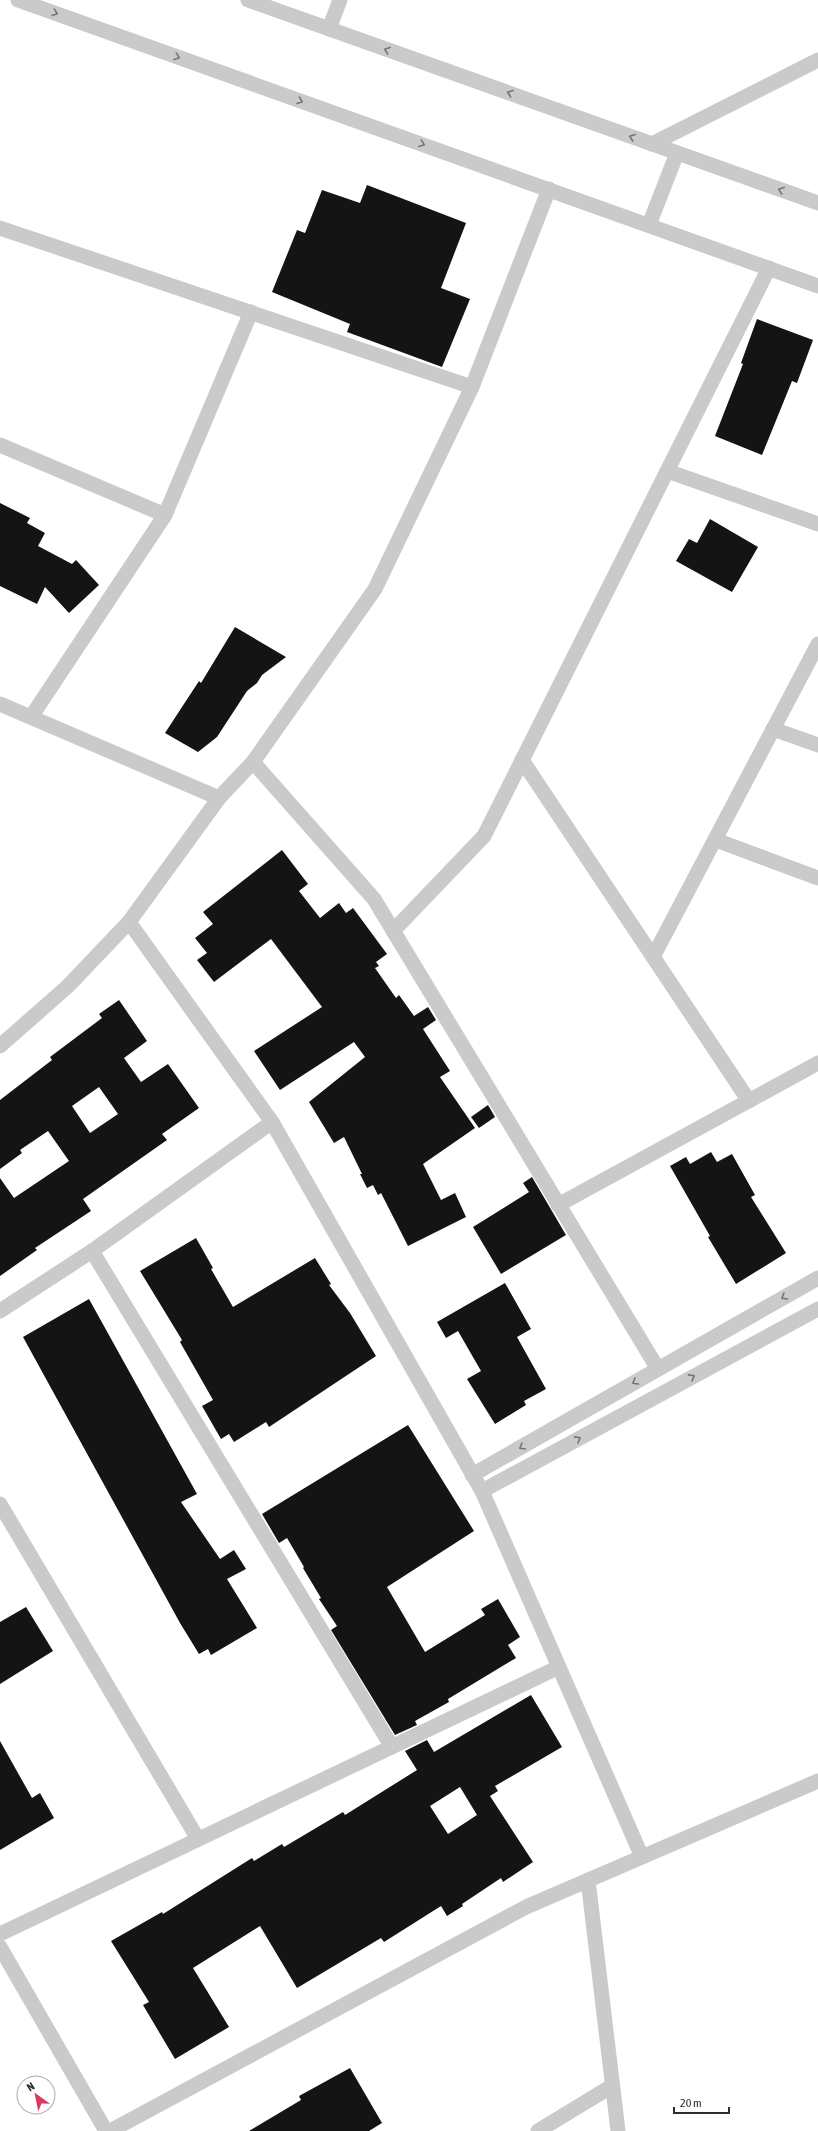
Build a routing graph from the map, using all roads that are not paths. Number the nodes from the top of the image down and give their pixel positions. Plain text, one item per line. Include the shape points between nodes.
1 (18, 0) edge
2 (248, 0) edge
3 (340, 0) edge
4 (329, 29) junction
5 (818, 60) edge
6 (652, 144) junction
7 (678, 153) junction
8 (548, 189) junction
9 (818, 203) edge
10 (649, 225) junction
11 (0, 228) edge
12 (769, 268) junction
13 (818, 286) edge
14 (251, 312) junction
15 (472, 387) junction
16 (0, 445) edge
17 (667, 471) junction
18 (165, 515) junction
19 (818, 524) edge
20 (818, 644) edge
21 (0, 704) edge
22 (32, 717) junction
23 (773, 729) junction
24 (818, 745) edge
25 (522, 760) junction
26 (253, 762) junction
27 (219, 798) junction
28 (716, 840) junction
29 (818, 878) edge
30 (128, 922) junction
31 (393, 931) junction
32 (653, 957) junction
33 (0, 1046) edge
34 (818, 1063) edge
35 (749, 1101) junction
36 (272, 1122) junction
37 (558, 1205) junction
38 (92, 1251) junction
39 (818, 1278) edge
40 (818, 1309) edge
41 (0, 1311) edge
42 (658, 1369) junction
43 (472, 1475) junction
44 (482, 1491) junction
45 (0, 1504) edge
46 (559, 1667) junction
47 (392, 1747) junction
48 (818, 1781) edge
49 (198, 1839) junction
50 (642, 1857) junction
51 (588, 1880) junction
52 (0, 1934) edge
53 (0, 1947) edge
54 (612, 2086) junction
55 (106, 2131) edge
56 (110, 2131) edge
57 (538, 2131) edge
58 (618, 2131) edge

1 -> 8 street
2 - 4 street
3 - 4 street
6 -> 4 street
5 - 6 street
6 - 7 street
9 -> 7 street
7 - 10 street
8 - 10 street
8 - 15 street
10 - 12 street
11 - 14 street
12 - 13 street
12 - 17 street
14 - 15 street
14 - 18 street
15 - 26 street via 376,589
16 - 18 street
17 - 19 street
17 - 25 street
18 - 22 street
20 - 23 street
21 - 22 street
22 - 27 street
23 - 24 street
23 - 28 street
25 - 31 street via 484,836
25 - 32 street
26 - 27 street
26 - 31 street via 374,899
27 - 30 street
28 - 29 street
28 - 32 street
30 - 33 street via 68,986
30 - 36 street
31 - 37 street
32 - 35 street
34 - 35 street
35 - 37 street
36 - 38 street
36 - 43 street
37 - 42 street
38 - 41 street
38 - 47 street
39 -> 42 street
44 -> 40 street
42 -> 43 street
43 - 44 street
44 - 46 street
45 - 49 street
46 - 47 street
46 - 50 street
47 - 49 street
48 - 50 street
49 - 52 street
50 - 51 street
51 - 54 street
51 - 56 street via 526,1907
53 - 55 street
54 - 57 street
54 - 58 street

